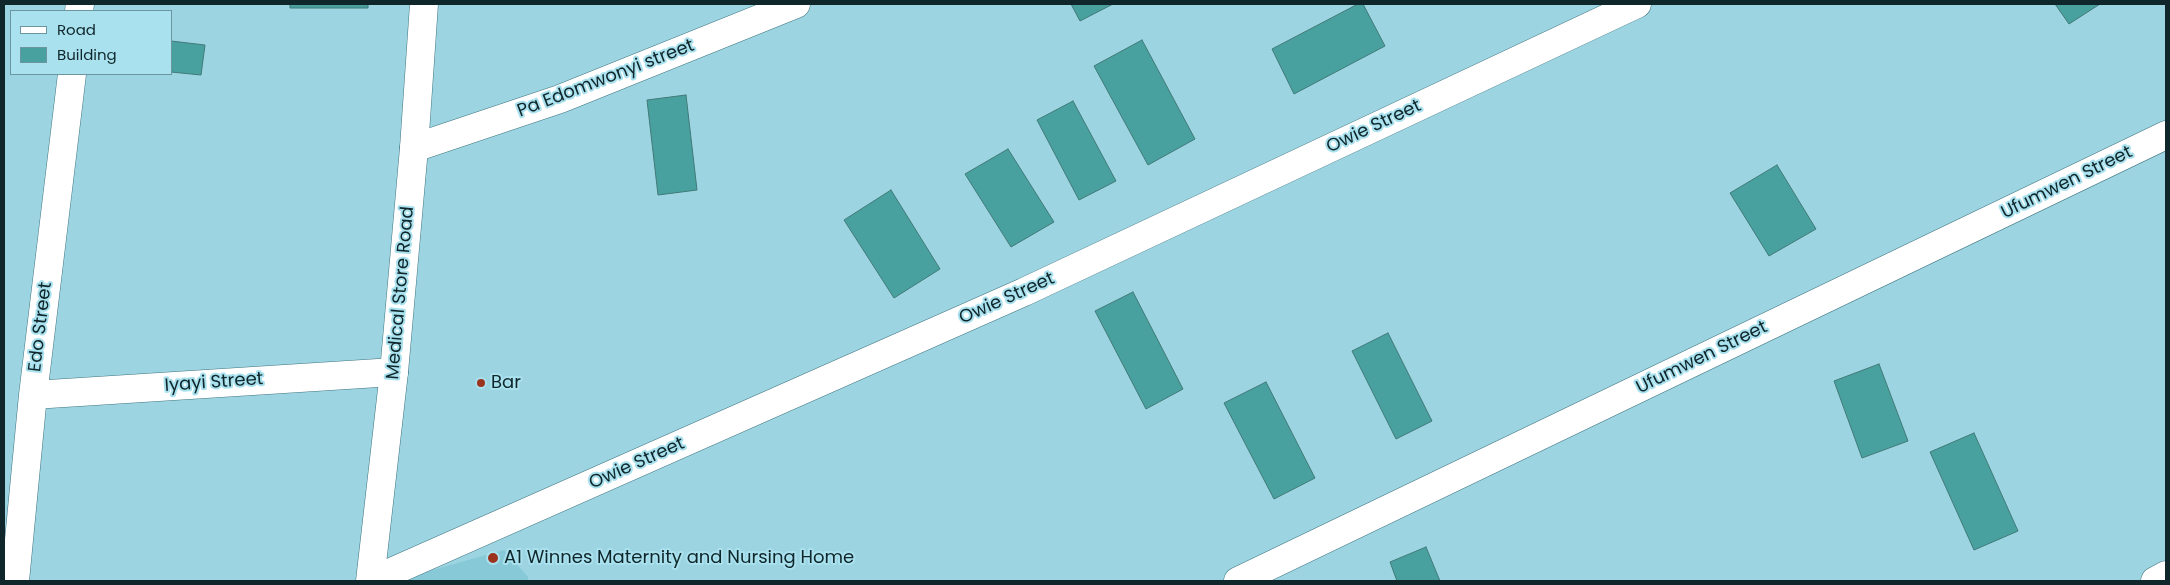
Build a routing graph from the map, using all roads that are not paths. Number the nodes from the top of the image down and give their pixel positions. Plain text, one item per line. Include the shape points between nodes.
1 (424, 4) edge
2 (796, 4) edge
3 (1637, 4) edge
4 (72, 75) edge
5 (2166, 135) edge
6 (414, 148) junction
7 (394, 372) junction
8 (33, 395) junction
9 (2166, 575) edge
10 (15, 581) edge
11 (370, 581) edge
12 (1238, 581) edge
13 (2155, 581) edge

1 - 6 street, Medical Store Road
2 - 6 street, Pa Edomwonyi street via 560,99
3 - 11 street, Owie Street via 1024,292
4 - 8 street, Edo Street
5 - 12 street, Ufumwen Street
6 - 7 street, Medical Store Road
7 - 8 street, Iyayi Street
7 - 11 street, Medical Store Road
8 - 10 street, Edo Street
9 - 13 street

